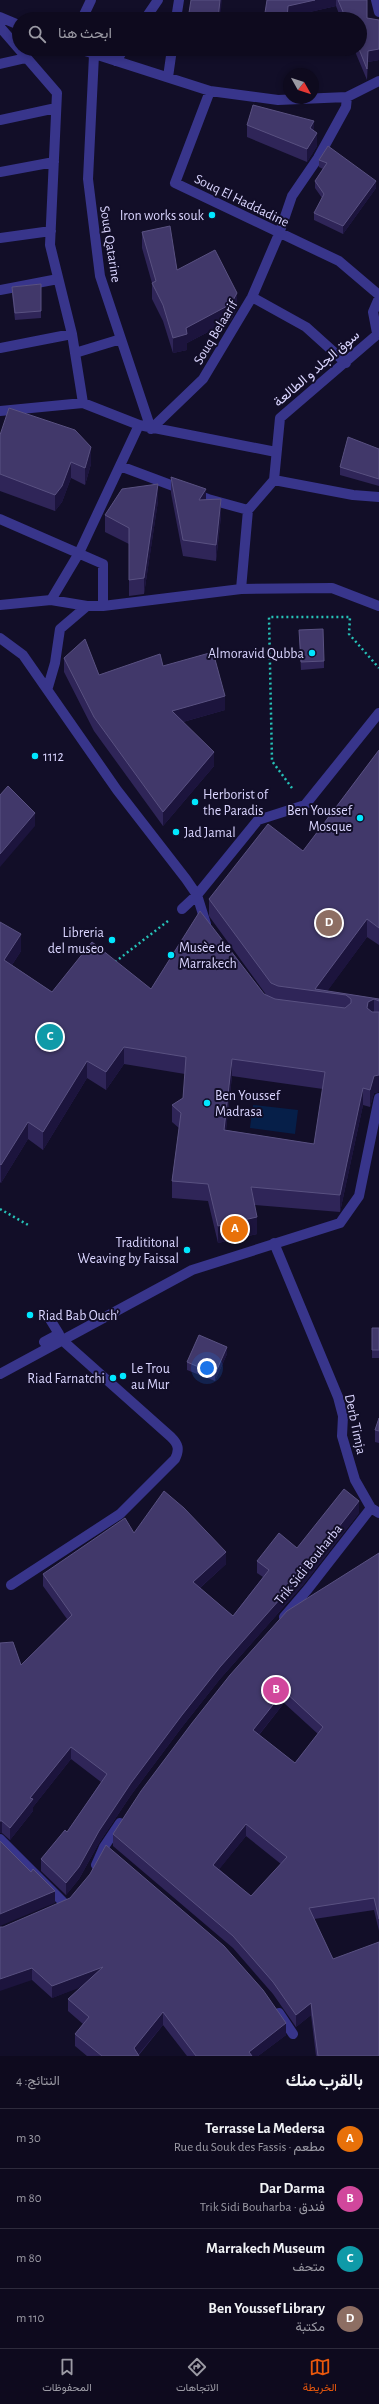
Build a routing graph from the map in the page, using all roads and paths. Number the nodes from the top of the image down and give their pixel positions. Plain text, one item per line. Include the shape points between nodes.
1 (91, 0) edge
2 (158, 0) edge
3 (179, 0) edge
4 (376, 0) edge
5 (85, 12) edge
6 (150, 12) edge
7 (177, 12) edge
8 (379, 12) edge
9 (0, 17) edge
10 (12, 22) edge
11 (0, 27) edge
12 (12, 41) edge
13 (94, 56) edge
14 (98, 56) edge
15 (119, 56) edge
16 (171, 56) edge
17 (26, 58) joint
18 (116, 61) junction
19 (0, 64) edge
20 (168, 77) junction
21 (379, 81) edge
22 (210, 91) junction
23 (347, 97) junction
24 (56, 108) junction
25 (0, 120) edge
26 (54, 162) junction
27 (0, 172) edge
28 (51, 231) junction
29 (279, 234) junction
30 (0, 238) edge
31 (58, 279) junction
32 (0, 290) edge
33 (379, 295) edge
34 (252, 297) junction
35 (379, 298) edge
36 (378, 333) edge
37 (72, 334) junction
38 (121, 339) junction
39 (0, 348) edge
40 (75, 353) junction
41 (346, 363) junction
42 (83, 403) junction
43 (0, 411) edge
44 (139, 425) junction
45 (151, 429) junction
46 (276, 452) junction
47 (120, 466) junction
48 (274, 480) junction
49 (379, 498) edge
50 (248, 510) junction
51 (0, 519) edge
52 (79, 553) junction
53 (241, 589) junction
54 (51, 600) junction
55 (0, 605) edge
56 (87, 606) junction
57 (103, 606) junction
58 (379, 606) edge
59 (0, 638) edge
60 (379, 668) edge
61 (48, 687) junction
62 (379, 713) edge
63 (304, 805) junction
64 (197, 895) junction
65 (182, 909) joint
66 (214, 935) edge
67 (111, 965) edge
68 (379, 1098) edge
69 (0, 1209) edge
70 (30, 1226) dead end
71 (274, 1243) junction
72 (48, 1316) dead end
73 (62, 1340) junction
74 (48, 1347) junction
75 (0, 1374) edge
76 (375, 1510) edge
77 (11, 1585) dead end
78 (276, 1626) edge
79 (124, 1817) edge
80 (0, 1840) edge
81 (89, 1877) edge
82 (76, 1894) edge
83 (66, 1906) junction
84 (54, 1910) edge
85 (272, 2004) edge
86 (293, 2034) dead end

1 - 5 street
2 - 6 street
3 - 7 street
4 - 8 street
9 - 10 street
11 - 12 street
13 - 38 street, Souq Qatarine via 88,178 100,276
14 - 18 street
15 - 18 street
16 - 20 street
17 - 19 street
17 - 24 street via 57,93
18 - 20 street
20 - 22 street
21 - 23 street
22 - 23 street via 278,100
22 - 29 street, Souq El Haddadine via 175,183
23 - 29 street, Souq Belaarif via 346,107 318,158 292,196
24 - 25 street
24 - 26 street
26 - 27 street
26 - 28 street
28 - 30 street
28 - 31 street via 50,245
29 - 33 street, Souq El Haddadine via 338,261
29 - 34 street, Souq Belaarif
31 - 32 street
31 - 37 street
34 - 41 street via 306,327
34 - 45 street, Souq Belaarif via 203,379
35 - 36 street via 373,312
36 - 41 street, سوق الجلد و الطالعة
37 - 39 street
37 - 40 street
38 - 40 street
38 - 45 street, Souq Qatarine
40 - 42 street
41 - 46 street, سوق الجلد و الطالعة via 280,418
42 - 43 street
42 - 44 street
44 - 45 street
44 - 47 street
45 - 46 street
46 - 48 street, سوق الجلد و الطالعة
47 - 50 street via 208,499
47 - 52 street
48 - 49 street
48 - 50 street
50 - 53 street
51 - 52 street
52 - 54 street
52 - 57 street via 103,564
53 - 57 street
53 - 58 street via 332,588
54 - 55 street
54 - 56 street
56 - 57 street
56 - 61 street via 60,629
59 - 61 street via 23,655
60 - 63 path via 349,634 350,617 269,617 272,761
61 - 64 street via 70,724 117,790
62 - 63 street
63 - 64 street via 258,820
64 - 65 street
64 - 66 street via 204,922
65 - 67 path
68 - 71 street via 359,1196 348,1214 340,1223
69 - 70 path
71 - 73 street via 192,1270
71 - 76 street, Derb Timja via 338,1397 343,1416 342,1436 355,1480
72 - 74 street via 59,1334 44,1342
73 - 74 street
73 - 77 street via 177,1443 179,1449 175,1459 120,1514
74 - 75 street
76 - 78 street, Trik Sidi Bouharba
79 - 81 street
80 - 83 street
82 - 83 street
83 - 84 street
85 - 86 street

